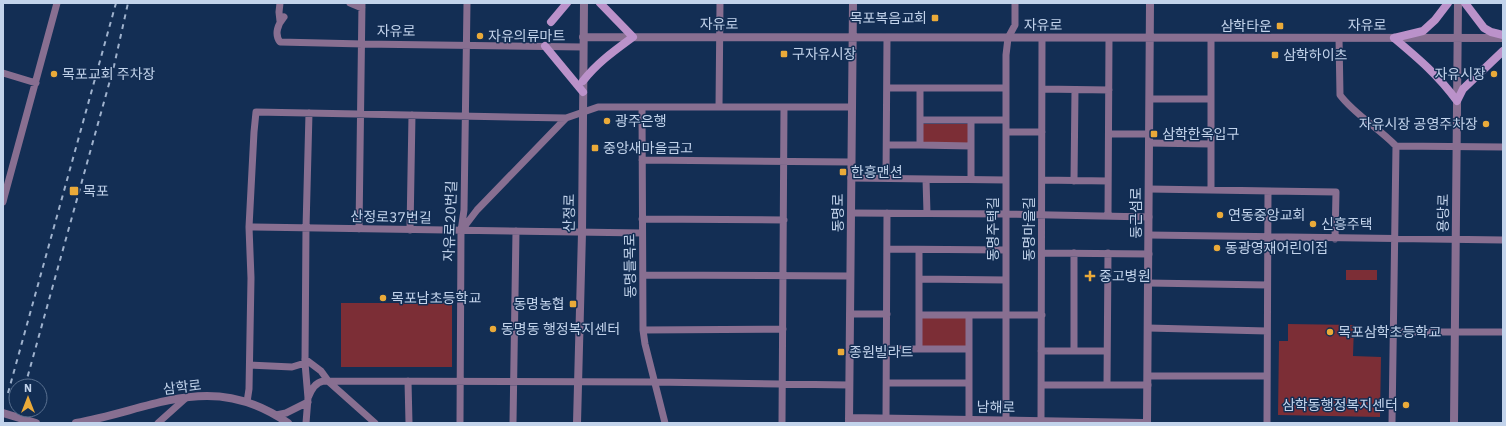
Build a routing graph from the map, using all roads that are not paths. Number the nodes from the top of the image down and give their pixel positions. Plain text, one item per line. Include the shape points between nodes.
1 (57, 3) edge
2 (280, 3) edge
3 (350, 3) edge
4 (467, 3) edge
5 (567, 3) edge
6 (584, 3) edge
7 (600, 3) edge
8 (720, 3) edge
9 (853, 3) edge
10 (1015, 3) edge
11 (1150, 3) edge
12 (1448, 3) edge
13 (1458, 3) edge
14 (1465, 3) edge
15 (362, 6) edge
16 (551, 22) dead end
17 (1503, 35) edge
18 (584, 37) junction
19 (633, 37) junction
20 (719, 37) junction
21 (852, 38) junction
22 (887, 38) junction
23 (1008, 38) junction
24 (1042, 38) junction
25 (1109, 38) junction
26 (1150, 38) junction
27 (1211, 38) junction
28 (1339, 38) junction
29 (1394, 38) junction
30 (1458, 38) junction
31 (1503, 38) edge
32 (363, 44) junction
33 (467, 44) junction
34 (545, 46) junction
35 (583, 46) junction
36 (1503, 51) edge
37 (3, 73) edge
38 (583, 81) junction
39 (36, 83) junction
40 (887, 88) junction
41 (920, 88) junction
42 (1006, 88) junction
43 (1042, 89) junction
44 (1075, 90) junction
45 (1109, 90) junction
46 (583, 92) junction
47 (1150, 99) junction
48 (1211, 99) junction
49 (1457, 101) junction
50 (642, 107) junction
51 (719, 107) junction
52 (784, 107) junction
53 (852, 107) junction
54 (309, 113) junction
55 (583, 113) junction
56 (361, 114) junction
57 (412, 115) junction
58 (465, 116) junction
59 (566, 118) junction
60 (920, 120) junction
61 (971, 120) junction
62 (1006, 120) junction
63 (1006, 132) junction
64 (1042, 132) junction
65 (1109, 134) junction
66 (1150, 134) junction
67 (1150, 143) junction
68 (1210, 144) junction
69 (887, 145) junction
70 (920, 145) junction
71 (971, 146) junction
72 (1396, 146) junction
73 (1457, 147) junction
74 (1503, 147) edge
75 (642, 160) junction
76 (784, 162) junction
77 (851, 162) junction
78 (851, 178) junction
79 (886, 178) junction
80 (926, 179) junction
81 (971, 179) junction
82 (1006, 180) junction
83 (1042, 180) junction
84 (1074, 181) junction
85 (1108, 181) junction
86 (1149, 189) junction
87 (1211, 190) junction
88 (1268, 191) junction
89 (4, 193) edge
90 (3, 202) edge
91 (851, 213) junction
92 (888, 213) junction
93 (927, 213) junction
94 (1006, 214) junction
95 (1042, 215) junction
96 (1108, 216) junction
97 (1149, 217) junction
98 (642, 219) junction
99 (784, 220) junction
100 (249, 227) junction
101 (306, 228) junction
102 (359, 229) junction
103 (410, 230) junction
104 (461, 231) junction
105 (516, 231) junction
106 (582, 232) junction
107 (642, 233) junction
108 (1149, 235) junction
109 (1267, 238) junction
110 (1335, 239) junction
111 (1394, 240) junction
112 (1456, 240) junction
113 (1503, 240) edge
114 (887, 249) junction
115 (919, 250) junction
116 (1006, 250) junction
117 (1042, 253) junction
118 (1074, 253) junction
119 (1108, 254) junction
120 (1149, 254) junction
121 (643, 275) junction
122 (783, 276) junction
123 (850, 276) junction
124 (919, 279) junction
125 (1006, 280) junction
126 (1148, 283) junction
127 (1267, 285) junction
128 (850, 314) junction
129 (887, 314) junction
130 (919, 314) junction
131 (969, 315) junction
132 (1006, 315) junction
133 (1042, 315) junction
134 (1148, 328) junction
135 (783, 329) junction
136 (643, 330) junction
137 (1267, 331) junction
138 (1393, 332) junction
139 (1455, 332) junction
140 (1503, 332) edge
141 (887, 349) junction
142 (919, 349) junction
143 (969, 349) junction
144 (1041, 351) junction
145 (1074, 351) junction
146 (1107, 351) junction
147 (305, 361) junction
148 (250, 365) junction
149 (1148, 376) junction
150 (1266, 376) junction
151 (461, 381) junction
152 (514, 381) junction
153 (329, 382) junction
154 (408, 382) junction
155 (579, 382) junction
156 (654, 382) junction
157 (969, 382) junction
158 (887, 383) junction
159 (782, 384) junction
160 (1107, 384) junction
161 (850, 385) junction
162 (1041, 385) junction
163 (1148, 385) junction
164 (187, 396) junction
165 (308, 400) junction
166 (247, 402) junction
167 (3, 413) edge
168 (276, 415) junction
169 (886, 419) junction
170 (1006, 420) junction
171 (849, 421) edge
172 (966, 421) edge
173 (1041, 421) junction
174 (1031, 422) edge
175 (36, 423) edge
176 (76, 423) edge
177 (158, 423) edge
178 (288, 423) edge
179 (306, 423) edge
180 (375, 423) edge
181 (409, 423) edge
182 (460, 423) edge
183 (513, 423) edge
184 (577, 423) edge
185 (665, 423) edge
186 (782, 423) edge
187 (1107, 423) edge
188 (1143, 423) edge
189 (1147, 423) edge
190 (1267, 423) edge
191 (1392, 423) edge
192 (1454, 423) edge

1 - 39 street
2 - 32 street, 자유로 via 279,12 282,19 278,24 277,38 280,42
3 - 15 street
4 - 33 street, 자유로20번길
5 - 16 main road
6 - 18 street, 산정로
7 - 19 main road
8 - 20 street
9 - 21 street, 동명로
10 - 23 street, 동명주택길 via 1015,25
11 - 26 street, 둥근섬로
12 - 29 main road via 1435,20 1422,31
13 - 30 street, 용당로
14 - 17 main road via 1484,28
15 - 32 street
18 - 19 street, 자유로
18 - 35 street, 산정로
19 - 20 street, 자유로
19 - 38 main road via 604,58
20 - 21 street, 자유로
20 - 51 street
21 - 22 street, 자유로
21 - 53 street, 동명로
22 - 23 street, 자유로
22 - 40 street
23 - 24 street, 자유로
23 - 42 street, 동명주택길
24 - 25 street, 자유로
24 - 43 street, 동명마을길
25 - 26 street, 자유로
25 - 45 street
26 - 27 street, 자유로
26 - 47 street, 둥근섬로
27 - 28 street, 자유로
27 - 48 street
28 - 29 street, 자유로
28 - 72 street via 1340,95
29 - 30 street, 자유로
29 - 49 main road via 1426,65
30 - 31 street, 자유로
30 - 49 street, 용당로
32 - 33 street, 자유로
32 - 56 street
33 - 34 street, 자유로
33 - 58 street, 자유로20번길
34 - 35 street, 자유로
34 - 46 main road
35 - 38 street, 산정로
36 - 49 main road via 1463,89
37 - 39 street
38 - 46 street, 산정로
39 - 89 street
40 - 41 street
40 - 69 street
41 - 42 street
41 - 60 street
42 - 62 street, 동명주택길
43 - 44 street
43 - 64 street, 동명마을길
44 - 45 street
44 - 84 street
45 - 65 street
46 - 55 street, 산정로
47 - 48 street
47 - 66 street, 둥근섬로
48 - 68 street
49 - 73 street, 용당로
50 - 51 street
50 - 55 street via 598,107
50 - 75 street, 동명들목로
51 - 52 street
52 - 53 street
52 - 76 street
53 - 77 street, 동명로
54 - 56 street
54 - 100 street via 256,112
54 - 101 street
55 - 59 street
55 - 106 street, 산정로
56 - 57 street
56 - 102 street
57 - 58 street
57 - 103 street
58 - 59 street
58 - 104 street, 자유로20번길 via 464,210
59 - 104 street via 477,210
60 - 61 street
60 - 70 street
61 - 62 street
61 - 71 street
62 - 63 street, 동명주택길
63 - 64 street
63 - 82 street, 동명주택길
64 - 83 street, 동명마을길
65 - 66 street
65 - 85 street
66 - 67 street, 둥근섬로
67 - 68 street
67 - 86 street, 둥근섬로
68 - 87 street
69 - 70 street
69 - 79 street
70 - 71 street
71 - 81 street
72 - 73 street
72 - 111 street
73 - 74 street
73 - 112 street, 용당로
75 - 76 street
75 - 98 street, 동명들목로
76 - 77 street
76 - 99 street
77 - 78 street, 동명로
78 - 79 street
78 - 91 street, 동명로
79 - 80 street
80 - 81 street
80 - 93 street
81 - 82 street
82 - 94 street, 동명주택길
83 - 84 street
83 - 95 street, 동명마을길
84 - 85 street
85 - 96 street
86 - 87 street
86 - 97 street, 둥근섬로
87 - 88 street
88 - 109 street
88 - 110 street via 1336,192
89 - 90 street
91 - 92 street
91 - 123 street, 동명로
92 - 93 street
92 - 114 street
93 - 94 street
94 - 95 street
94 - 116 street, 동명주택길
95 - 96 street
95 - 117 street, 동명마을길
96 - 97 street
97 - 108 street, 둥근섬로
98 - 99 street
98 - 107 street, 동명들목로
99 - 122 street
100 - 101 street, 산정로37번길
100 - 148 street
101 - 102 street, 산정로37번길
101 - 147 street
102 - 103 street, 산정로37번길
103 - 104 street, 산정로37번길
104 - 105 street, 산정로37번길
104 - 151 street, 자유로20번길
105 - 106 street, 산정로37번길
105 - 152 street
106 - 107 street, 산정로37번길
106 - 155 street, 산정로
107 - 121 street, 동명들목로
108 - 109 street
108 - 120 street, 둥근섬로
109 - 110 street
109 - 127 street
110 - 111 street
111 - 112 street
111 - 138 street
112 - 113 street
112 - 139 street, 용당로
114 - 115 street
114 - 129 street
115 - 116 street
115 - 124 street
116 - 125 street, 동명주택길
117 - 118 street
117 - 133 street, 동명마을길
118 - 119 street
118 - 145 street
119 - 120 street
119 - 146 street
120 - 126 street, 둥근섬로
121 - 122 street
121 - 136 street, 동명들목로
122 - 123 street
122 - 135 street
123 - 128 street, 동명로
124 - 125 street
124 - 130 street
125 - 132 street, 동명주택길
126 - 127 street
126 - 134 street, 둥근섬로
127 - 137 street
128 - 129 street
128 - 161 street, 동명로
129 - 141 street
130 - 131 street
130 - 142 street
131 - 132 street
131 - 143 street
132 - 133 street
132 - 170 street, 동명주택길
133 - 144 street, 동명마을길
134 - 137 street
134 - 149 street, 둥근섬로
135 - 136 street
135 - 159 street
136 - 156 street, 동명들목로
137 - 150 street
138 - 139 street
138 - 191 street
139 - 140 street
139 - 192 street, 용당로
141 - 142 street
141 - 158 street
142 - 143 street
143 - 157 street
144 - 145 street
144 - 162 street, 동명마을길
145 - 146 street
146 - 160 street
147 - 148 street via 292,367
147 - 153 street via 321,371
147 - 165 street
148 - 166 street
149 - 150 street
149 - 163 street, 둥근섬로
150 - 190 street
151 - 152 street
151 - 154 street
151 - 182 street, 자유로20번길
152 - 155 street
152 - 183 street
153 - 154 street
153 - 165 street via 318,382 312,388
153 - 180 street
154 - 181 street
155 - 156 street
155 - 184 street, 산정로
156 - 159 street
156 - 185 street, 동명들목로
157 - 158 street
157 - 172 street
158 - 169 street
159 - 161 street
159 - 186 street
160 - 162 street
160 - 163 street
161 - 171 street, 동명로
162 - 173 street, 동명마을길
163 - 189 street, 둥근섬로
164 - 166 street, 삼학로 via 219,397
164 - 176 street, 삼학로
164 - 177 street
165 - 168 street via 286,413
165 - 179 street
166 - 168 street, 삼학로
167 - 175 street
168 - 178 street, 삼학로
169 - 171 street, 남해로
169 - 172 street, 남해로
170 - 172 street, 남해로
170 - 174 street, 남해로
173 - 174 street, 남해로
173 - 187 street, 남해로
187 - 188 street, 남해로

